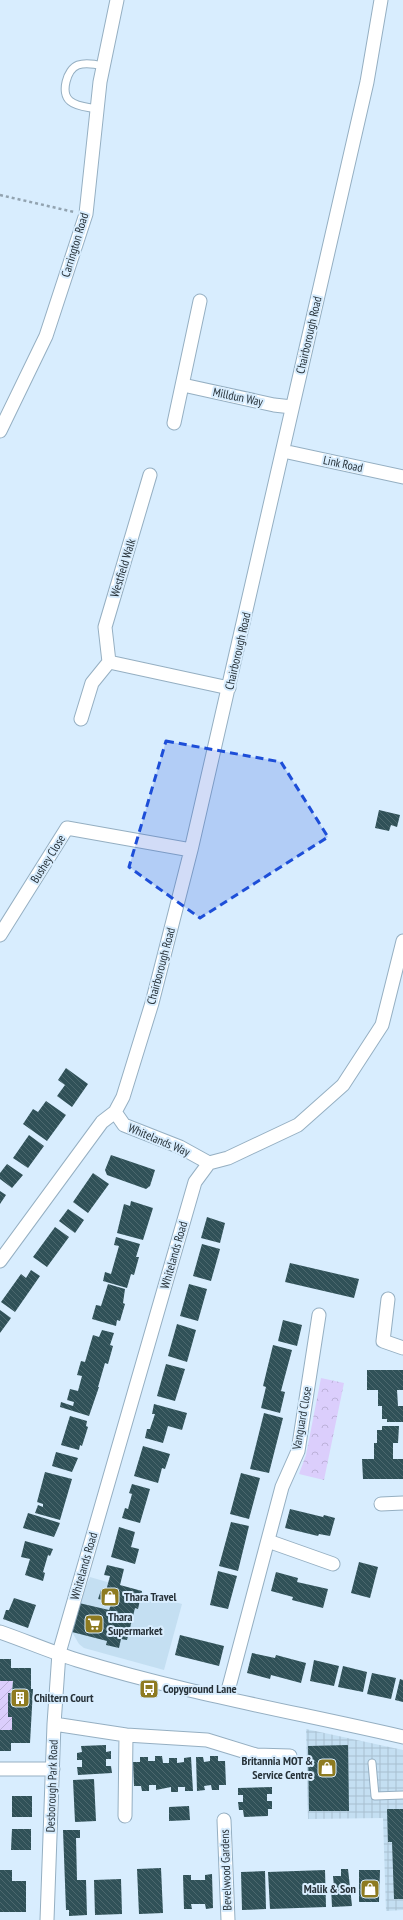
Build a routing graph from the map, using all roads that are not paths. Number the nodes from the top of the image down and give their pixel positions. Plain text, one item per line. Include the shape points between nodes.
1 (116, 0) edge
2 (381, 0) edge
3 (103, 66) junction
4 (97, 109) junction
5 (200, 301) dead end
6 (183, 385) junction
7 (292, 407) junction
8 (174, 423) dead end
9 (0, 431) edge
10 (283, 451) junction
11 (150, 475) dead end
12 (403, 477) edge
13 (109, 662) junction
14 (229, 688) junction
15 (81, 719) dead end
16 (191, 850) junction
17 (0, 935) edge
18 (403, 941) edge
19 (115, 1112) junction
20 (209, 1163) junction
21 (0, 1261) edge
22 (388, 1299) dead end
23 (319, 1315) dead end
24 (403, 1348) edge
25 (403, 1503) edge
26 (381, 1504) dead end
27 (268, 1541) junction
28 (332, 1564) dead end
29 (0, 1632) edge
30 (59, 1652) junction
31 (226, 1698) junction
32 (54, 1724) junction
33 (126, 1735) junction
34 (403, 1737) edge
35 (290, 1756) dead end
36 (372, 1763) dead end
37 (0, 1769) edge
38 (53, 1769) junction
39 (403, 1795) edge
40 (125, 1816) dead end
41 (224, 1820) dead end
42 (47, 1920) edge
43 (228, 1920) edge

1 - 3 street, Carrington Road
2 - 7 street, Chairborough Road via 368,82
3 - 4 street, Carrington Road
3 - 4 lane via 86,63 78,65 72,69 66,88 69,100
4 - 9 street, Carrington Road via 86,214 46,336
5 - 6 street
6 - 7 street, Milldun Way
6 - 8 street
7 - 10 street, Chairborough Road
10 - 12 street, Link Road
10 - 14 street, Chairborough Road
11 - 13 street, Westfield Walk via 105,627
13 - 14 street
13 - 15 street via 92,683
14 - 16 street, Chairborough Road
16 - 17 street, Bushey Close via 67,828
16 - 19 street, Chairborough Road via 152,1003 123,1097
18 - 20 street via 382,1025 343,1085 298,1125 228,1158
19 - 20 street, Whitelands Way via 124,1126 180,1147
19 - 21 street, Chairborough Road via 102,1122
20 - 30 street, Whitelands Road via 195,1182
22 - 24 street via 382,1341
23 - 27 street, Vanguard Close via 298,1451 282,1487
25 - 26 street
27 - 28 street
27 - 31 street, Vanguard Close
29 - 30 street
30 - 31 street via 76,1660
30 - 32 street, Desborough Park Road
31 - 34 street
32 - 33 street
32 - 38 street, Desborough Park Road
33 - 35 street via 207,1740 256,1755
33 - 40 street
36 - 39 lane via 374,1796
37 - 38 street
38 - 42 street, Desborough Park Road
41 - 43 street, Bevelwood Gardens

